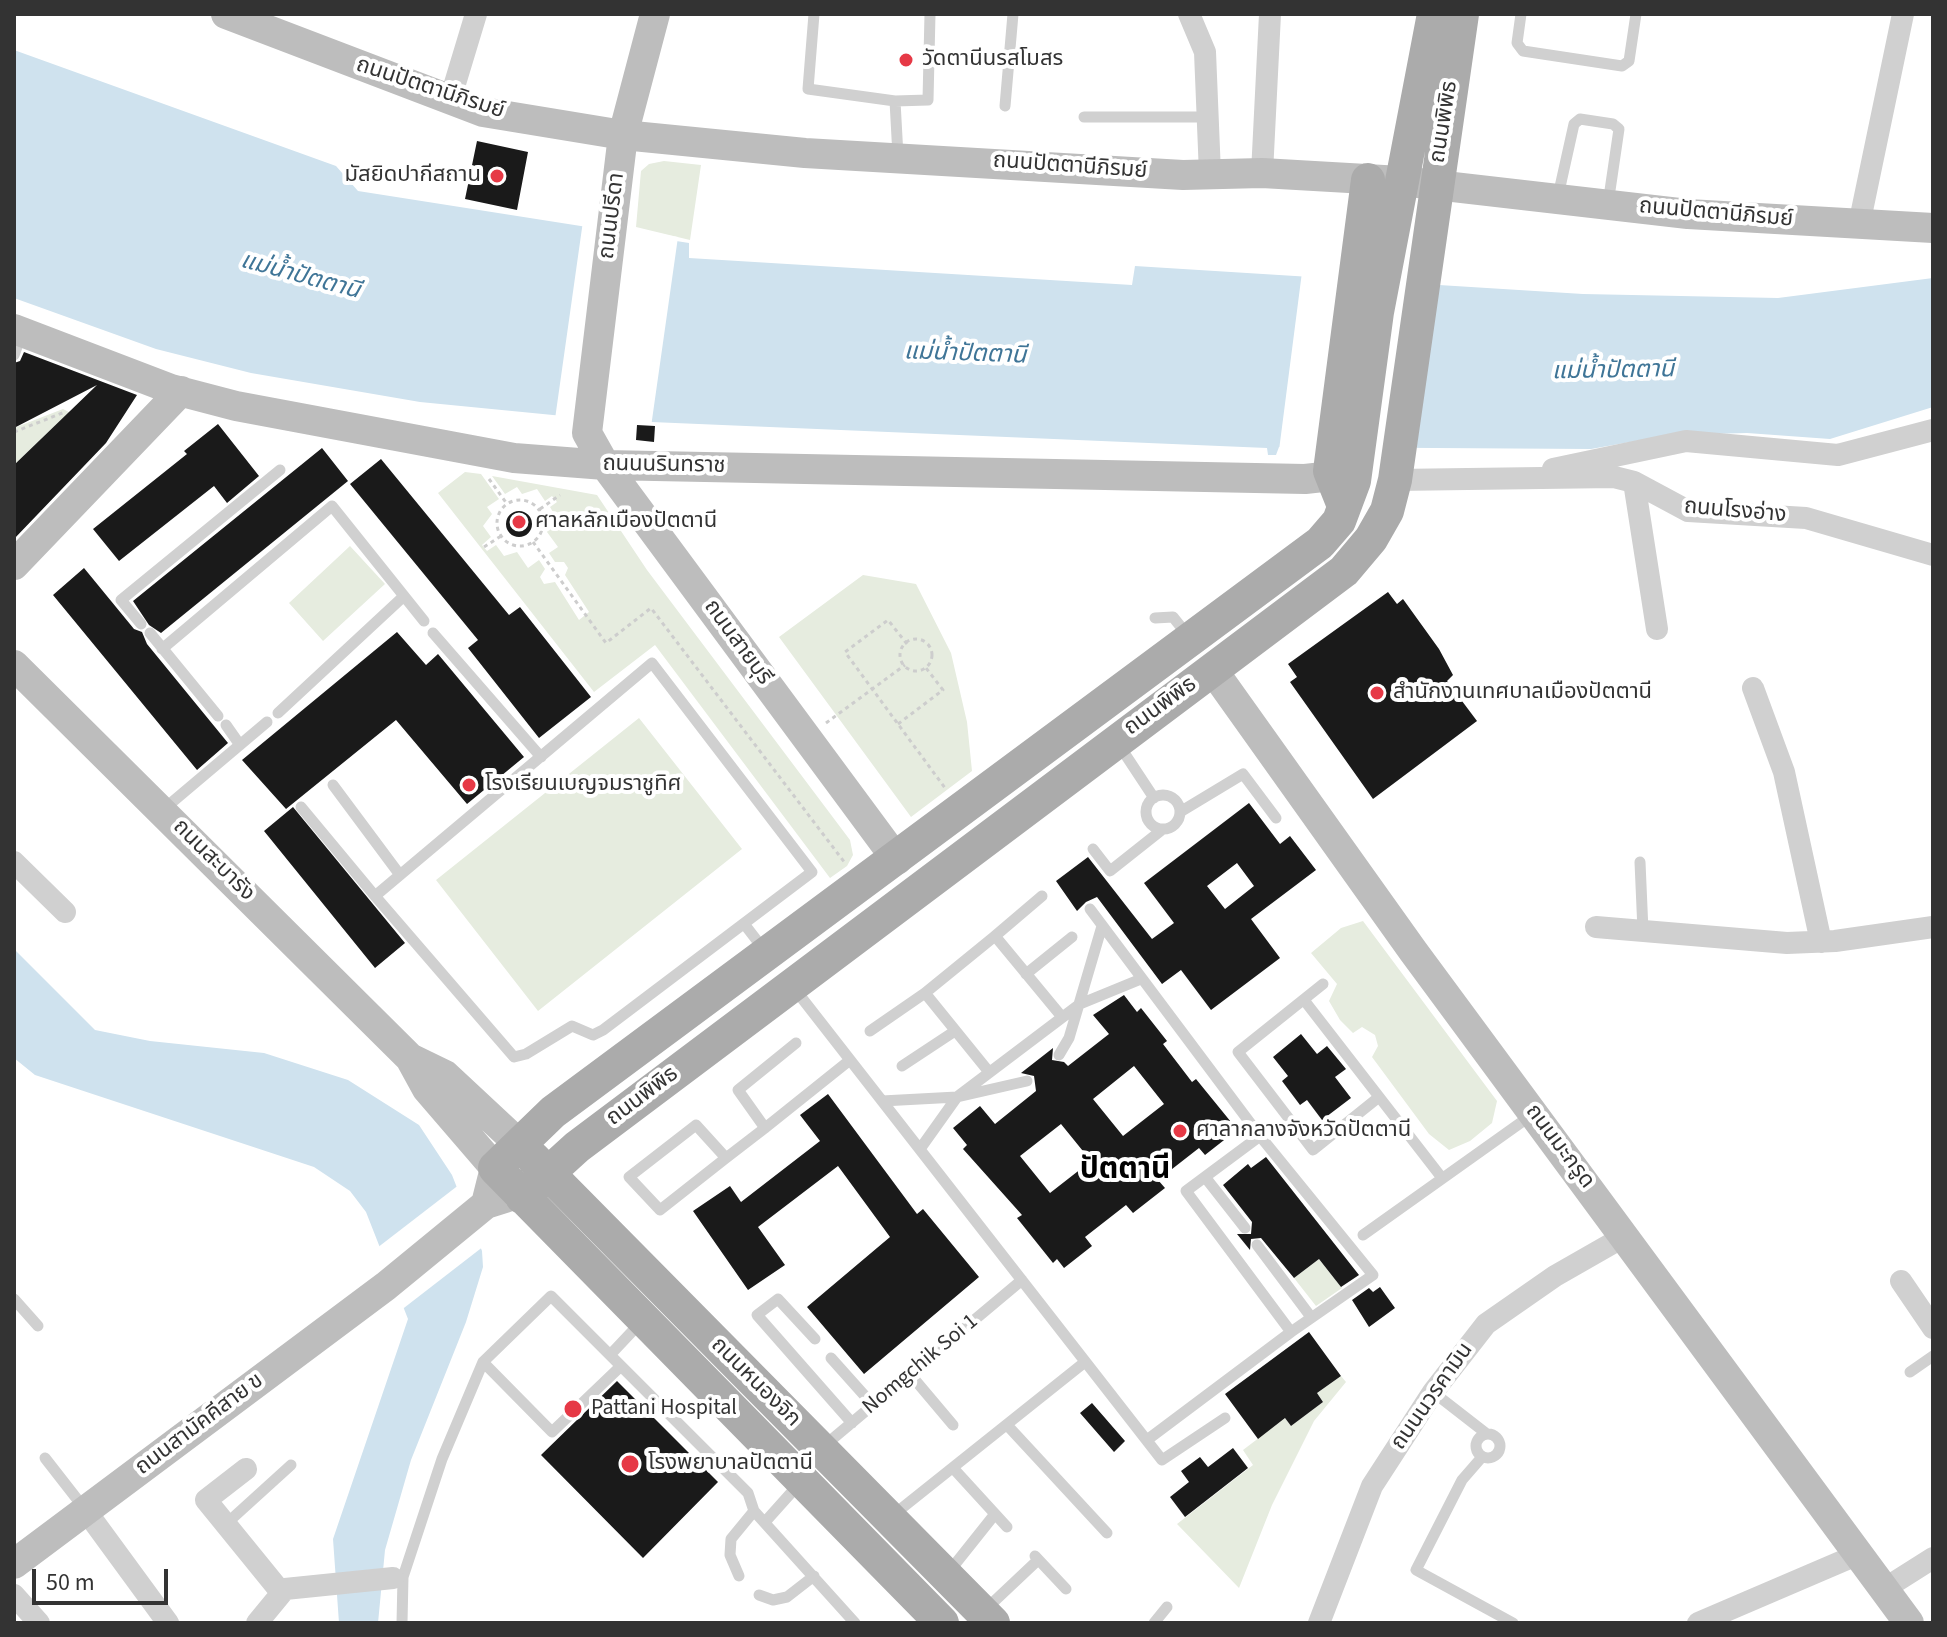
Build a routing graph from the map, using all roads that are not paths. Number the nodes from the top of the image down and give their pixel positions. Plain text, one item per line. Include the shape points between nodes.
1 (226, 14) edge
2 (476, 14) edge
3 (655, 14) edge
4 (814, 14) edge
5 (930, 14) edge
6 (1013, 14) edge
7 (1189, 14) edge
8 (1270, 14) edge
9 (1434, 14) edge
10 (1462, 14) edge
11 (1521, 14) edge
12 (1636, 14) edge
13 (1903, 14) edge
14 (450, 100) junction
15 (895, 101) junction
16 (1005, 106) dead end
17 (1084, 117) dead end
18 (1209, 117) junction
19 (623, 135) junction
20 (898, 157) junction
21 (1262, 173) junction
22 (1210, 174) junction
23 (1388, 192) junction
24 (1433, 199) junction
25 (1557, 199) junction
26 (1608, 205) junction
27 (1859, 225) junction
28 (1933, 228) edge
29 (17, 339) edge
30 (181, 391) junction
31 (586, 422) joint
32 (1933, 430) edge
33 (605, 465) junction
34 (280, 470) dead end
35 (1396, 472) junction
36 (1524, 476) junction
37 (1340, 480) junction
38 (1634, 482) junction
39 (1933, 555) edge
40 (14, 565) edge
41 (404, 596) junction
42 (1155, 618) dead end
43 (424, 621) dead end
44 (1657, 629) dead end
45 (433, 633) dead end
46 (1190, 639) junction
47 (162, 649) junction
48 (14, 665) edge
49 (1212, 669) junction
50 (1753, 688) dead end
51 (1093, 711) junction
52 (278, 713) dead end
53 (267, 722) dead end
54 (1115, 740) junction
55 (240, 745) junction
56 (541, 757) junction
57 (333, 785) dead end
58 (994, 785) junction
59 (1154, 798) junction
60 (301, 807) dead end
61 (162, 810) junction
62 (1180, 812) junction
63 (1017, 815) junction
64 (1276, 818) dead end
65 (1163, 829) junction
66 (1093, 849) dead end
67 (14, 862) edge
68 (1640, 862) dead end
69 (880, 872) junction
70 (400, 875) junction
71 (375, 896) junction
72 (1042, 896) dead end
73 (903, 901) junction
74 (1090, 909) dead end
75 (65, 912) dead end
76 (745, 925) junction
77 (1102, 926) junction
78 (1596, 927) dead end
79 (1933, 927) edge
80 (1643, 931) junction
81 (995, 936) junction
82 (1072, 937) dead end
83 (1821, 942) junction
84 (768, 954) junction
85 (1026, 974) junction
86 (1141, 979) junction
87 (791, 984) junction
88 (1323, 984) dead end
89 (925, 993) junction
90 (1304, 1000) junction
91 (1080, 1004) junction
92 (1062, 1017) junction
93 (870, 1031) dead end
94 (955, 1031) junction
95 (796, 1043) dead end
96 (1059, 1055) dead end
97 (410, 1058) junction
98 (850, 1060) junction
99 (902, 1066) dead end
100 (989, 1072) junction
101 (1027, 1081) dead end
102 (957, 1097) junction
103 (1379, 1097) junction
104 (882, 1101) junction
105 (1534, 1113) junction
106 (765, 1128) junction
107 (1260, 1136) junction
108 (518, 1143) junction
109 (920, 1149) junction
110 (726, 1158) junction
111 (495, 1168) junction
112 (547, 1173) junction
113 (1205, 1177) junction
114 (1442, 1178) junction
115 (522, 1197) junction
116 (484, 1206) junction
117 (1245, 1228) dead end
118 (1363, 1235) dead end
119 (1625, 1236) junction
120 (1257, 1245) dead end
121 (1022, 1280) junction
122 (1901, 1281) dead end
123 (14, 1299) edge
124 (1311, 1317) junction
125 (642, 1321) junction
126 (38, 1326) dead end
127 (1933, 1328) edge
128 (1291, 1332) junction
129 (815, 1339) dead end
130 (610, 1355) junction
131 (1933, 1356) edge
132 (831, 1358) dead end
133 (483, 1362) junction
134 (1085, 1362) junction
135 (621, 1366) junction
136 (1910, 1372) dead end
137 (910, 1374) junction
138 (1433, 1392) junction
139 (873, 1405) junction
140 (1225, 1418) dead end
141 (852, 1423) junction
142 (953, 1425) dead end
143 (1007, 1425) junction
144 (1487, 1434) junction
145 (1147, 1440) junction
146 (820, 1449) junction
147 (1482, 1457) junction
148 (45, 1458) dead end
149 (291, 1465) dead end
150 (953, 1468) junction
151 (246, 1469) dead end
152 (801, 1481) junction
153 (86, 1511) junction
154 (754, 1511) junction
155 (995, 1514) junction
156 (890, 1518) junction
157 (765, 1522) junction
158 (226, 1524) junction
159 (1007, 1527) dead end
160 (1107, 1533) dead end
161 (863, 1544) junction
162 (1859, 1554) junction
163 (1933, 1558) edge
164 (14, 1564) edge
165 (739, 1576) dead end
166 (814, 1576) junction
167 (398, 1578) junction
168 (1066, 1589) dead end
169 (1884, 1589) junction
170 (280, 1591) junction
171 (759, 1595) dead end
172 (970, 1600) edge
173 (1167, 1607) dead end
174 (933, 1620) edge
175 (168, 1623) edge
176 (257, 1623) edge
177 (402, 1623) edge
178 (855, 1623) edge
179 (1154, 1623) edge
180 (1319, 1623) edge
181 (1513, 1623) edge
182 (1698, 1623) edge
183 (1909, 1623) edge

1 - 14 street, ถนนปัตตานีภิรมย์
2 - 14 street
3 - 19 street, ถนนปรีดา
4 - 15 lane via 808,89
5 - 15 lane via 928,100
6 - 16 lane
7 - 18 street via 1205,52
8 - 21 street
9 - 23 main road, ถนนพิพิธ
10 - 24 main road, ถนนพิพิธ
11 - 12 lane via 1517,43 1523,51 1622,66 1629,61
13 - 27 street
14 - 19 street, ถนนปัตตานีภิรมย์ via 483,112
15 - 20 lane
17 - 18 lane
18 - 22 street
19 - 20 street, ถนนปัตตานีภิรมย์
19 - 31 street, ถนนปรีดา
20 - 22 street, ถนนปัตตานีภิรมย์
21 - 22 street, ถนนปัตตานีภิรมย์
21 - 23 street, ถนนปัตตานีภิรมย์
23 - 24 street, ถนนปัตตานีภิรมย์
23 - 37 main road, ถนนพิพิธ
23 - 37 main road, ถนนพิพิธ via 1361,229
24 - 25 street, ถนนปัตตานีภิรมย์
24 - 35 main road, ถนนพิพิธ
25 - 26 street, ถนนปัตตานีภิรมย์
25 - 26 lane via 1574,124 1580,119 1619,129
26 - 27 street, ถนนปัตตานีภิรมย์
27 - 28 street, ถนนปัตตานีภิรมย์
29 - 30 street, ถนนนรินทราช
30 - 33 street, ถนนนรินทราช via 514,458
30 - 40 street
31 - 33 street, ถนนสายบุรี
32 - 36 street via 1838,455 1686,441
33 - 37 street, ถนนนรินทราช
33 - 69 street, ถนนสายบุรี via 806,737
34 - 47 lane via 121,600
35 - 36 street, ถนนโรงอ่าง
35 - 49 main road, ถนนพิพิธ via 1387,511 1344,571
36 - 38 street, ถนนโรงอ่าง
37 - 46 main road, ถนนพิพิธ via 1339,521 1320,543
38 - 39 street, ถนนโรงอ่าง via 1688,511 1806,518
38 - 44 street
41 - 43 lane
41 - 47 lane via 332,506
41 - 52 lane
42 - 46 lane via 1173,617
45 - 56 lane
46 - 49 main road
46 - 51 main road, ถนนพิพิธ
47 - 55 lane
48 - 61 street, ถนนสะบารัง
49 - 54 main road, ถนนพิพิธ
49 - 105 street, ถนนมะกรูด
50 - 83 street via 1784,772
51 - 54 main road
51 - 58 main road, ถนนพิพิธ
53 - 55 lane
54 - 59 lane
54 - 63 main road, ถนนพิพิธ
55 - 61 lane
56 - 70 lane
56 - 76 lane via 652,663 812,872
57 - 70 lane
58 - 63 main road
58 - 69 main road, ถนนพิพิธ
59 - 62 lane via 1171,797
59 - 65 lane via 1146,813 1155,827
60 - 71 lane
61 - 97 street, ถนนสะบารัง
62 - 64 lane via 1243,774
62 - 65 lane via 1172,827
63 - 73 main road, ถนนพิพิธ
65 - 66 lane via 1110,871
67 - 75 street
68 - 80 lane
69 - 73 main road
69 - 84 main road, ถนนพิพิธ
70 - 71 lane
71 - 76 lane via 514,1057 572,1026 593,1035 603,1030
72 - 81 lane
73 - 87 main road, ถนนพิพิธ
74 - 77 lane
76 - 84 lane
77 - 86 lane
77 - 91 lane
78 - 80 street
79 - 83 street
80 - 83 street
81 - 85 lane
81 - 89 lane
82 - 85 lane
84 - 87 main road
84 - 108 main road, ถนนพิพิธ
85 - 92 lane
86 - 91 lane
86 - 107 lane
87 - 98 lane
87 - 112 main road, ถนนพิพิธ
88 - 90 lane
89 - 93 lane
89 - 94 lane
90 - 103 lane
90 - 103 lane via 1238,1052 1313,1150
91 - 92 lane
91 - 96 lane
92 - 100 lane
94 - 99 lane
94 - 100 lane
95 - 106 lane via 738,1090
97 - 108 street via 445,1075
97 - 111 street via 427,1089
98 - 104 lane
98 - 106 lane
100 - 102 lane
101 - 102 lane
102 - 104 lane
102 - 109 lane
103 - 114 lane
104 - 109 lane
105 - 114 lane
105 - 119 street, ถนนมะกรูด
106 - 110 lane
107 - 113 lane
107 - 124 lane via 1373,1275
108 - 111 main road, ถนนพิพิธ
108 - 112 main road, ถนนหนองจิก
109 - 121 lane
110 - 110 lane via 696,1125 629,1177 660,1210
111 - 115 main road, ถนนหนองจิก
111 - 116 street
112 - 115 main road, ถนนพิพิธ
112 - 146 main road, ถนนหนองจิก
113 - 117 lane
113 - 128 lane via 1186,1191
114 - 118 lane
115 - 116 street
115 - 125 main road, ถนนหนองจิก
116 - 153 street, ถนนสามัคคีสาย ข
119 - 138 street, ถนนนวรคามิน via 1486,1324
119 - 162 street, ถนนมะกรูด
120 - 124 lane
121 - 134 lane
121 - 137 lane, Nomgchik Soi 1
122 - 127 street
123 - 126 lane
124 - 128 lane
125 - 130 lane
125 - 152 main road, ถนนหนองจิก
128 - 145 lane
129 - 141 lane via 778,1299 757,1315
130 - 133 lane via 551,1296
130 - 135 lane
131 - 136 lane
132 - 139 lane
133 - 135 lane via 552,1432
133 - 167 lane
134 - 143 lane
134 - 145 lane
135 - 154 lane via 748,1493
137 - 139 lane, Nomgchik Soi 1
137 - 142 lane
138 - 144 lane
138 - 180 street, ถนนนวรคามิน via 1372,1486
139 - 141 lane, Nomgchik Soi 1
140 - 145 lane via 1162,1460
141 - 146 lane, Nomgchik Soi 1
143 - 150 lane
143 - 160 lane
144 - 147 lane via 1477,1444
144 - 147 lane via 1495,1436 1500,1449 1496,1456
146 - 156 main road, ถนนหนองจิก
147 - 181 lane via 1462,1480 1416,1570
148 - 153 lane
149 - 158 lane
150 - 155 lane
150 - 156 lane
151 - 158 street via 206,1500
152 - 157 lane
152 - 161 main road, ถนนหนองจิก
153 - 164 street, ถนนสามัคคีสาย ข
153 - 175 street
154 - 157 lane
154 - 165 lane via 731,1539 730,1555
155 - 159 lane
155 - 172 lane
156 - 161 main road
156 - 172 main road, ถนนหนองจิก
157 - 166 lane
158 - 170 street
161 - 174 main road, ถนนหนองจิก
162 - 169 street, ถนนมะกรูด
162 - 182 street
163 - 169 street
166 - 171 lane via 787,1597
166 - 178 lane
167 - 170 street
167 - 177 lane
168 - 172 lane via 1036,1558
169 - 183 street, ถนนมะกรูด
170 - 176 street
172 - 174 main road
173 - 179 lane

